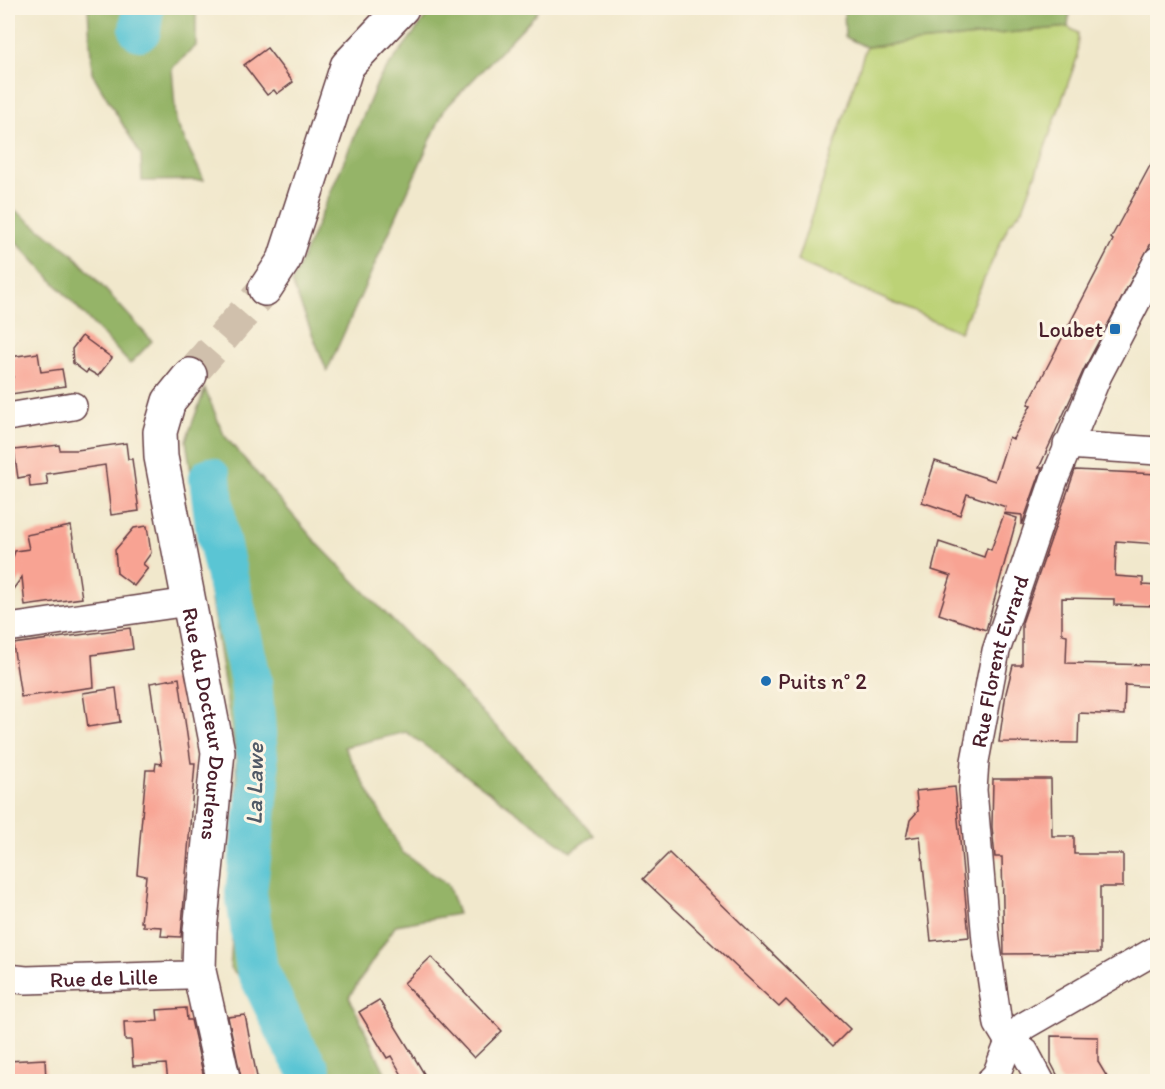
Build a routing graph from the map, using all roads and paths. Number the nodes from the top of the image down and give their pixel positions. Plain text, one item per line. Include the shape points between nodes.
1 (402, 8) edge
2 (1158, 260) edge
3 (265, 290) tunnel mouth
4 (190, 375) tunnel mouth
5 (73, 406) dead end
6 (8, 417) edge
7 (1068, 445) junction
8 (1158, 451) edge
9 (189, 602) junction
10 (8, 628) edge
11 (1158, 949) edge
12 (199, 971) junction
13 (8, 978) edge
14 (1009, 1042) junction
15 (992, 1078) edge
16 (224, 1082) edge
17 (1041, 1082) edge

1 - 3 street via 347,66 284,260
2 - 7 street, Rue Florent Evrard via 1098,375
4 - 9 street, Rue du Docteur Dourlens via 169,401 160,432 161,458
5 - 6 street
7 - 8 street
7 - 14 street, Rue Florent Evrard via 996,651 975,761 973,790 986,941 998,1024
9 - 10 street
9 - 12 street, Rue du Docteur Dourlens via 218,752
11 - 14 street via 1024,1026
12 - 13 street, Rue de Lille via 186,975
12 - 16 street, Rue du Docteur Dourlens
14 - 15 street
14 - 17 street via 1025,1052

